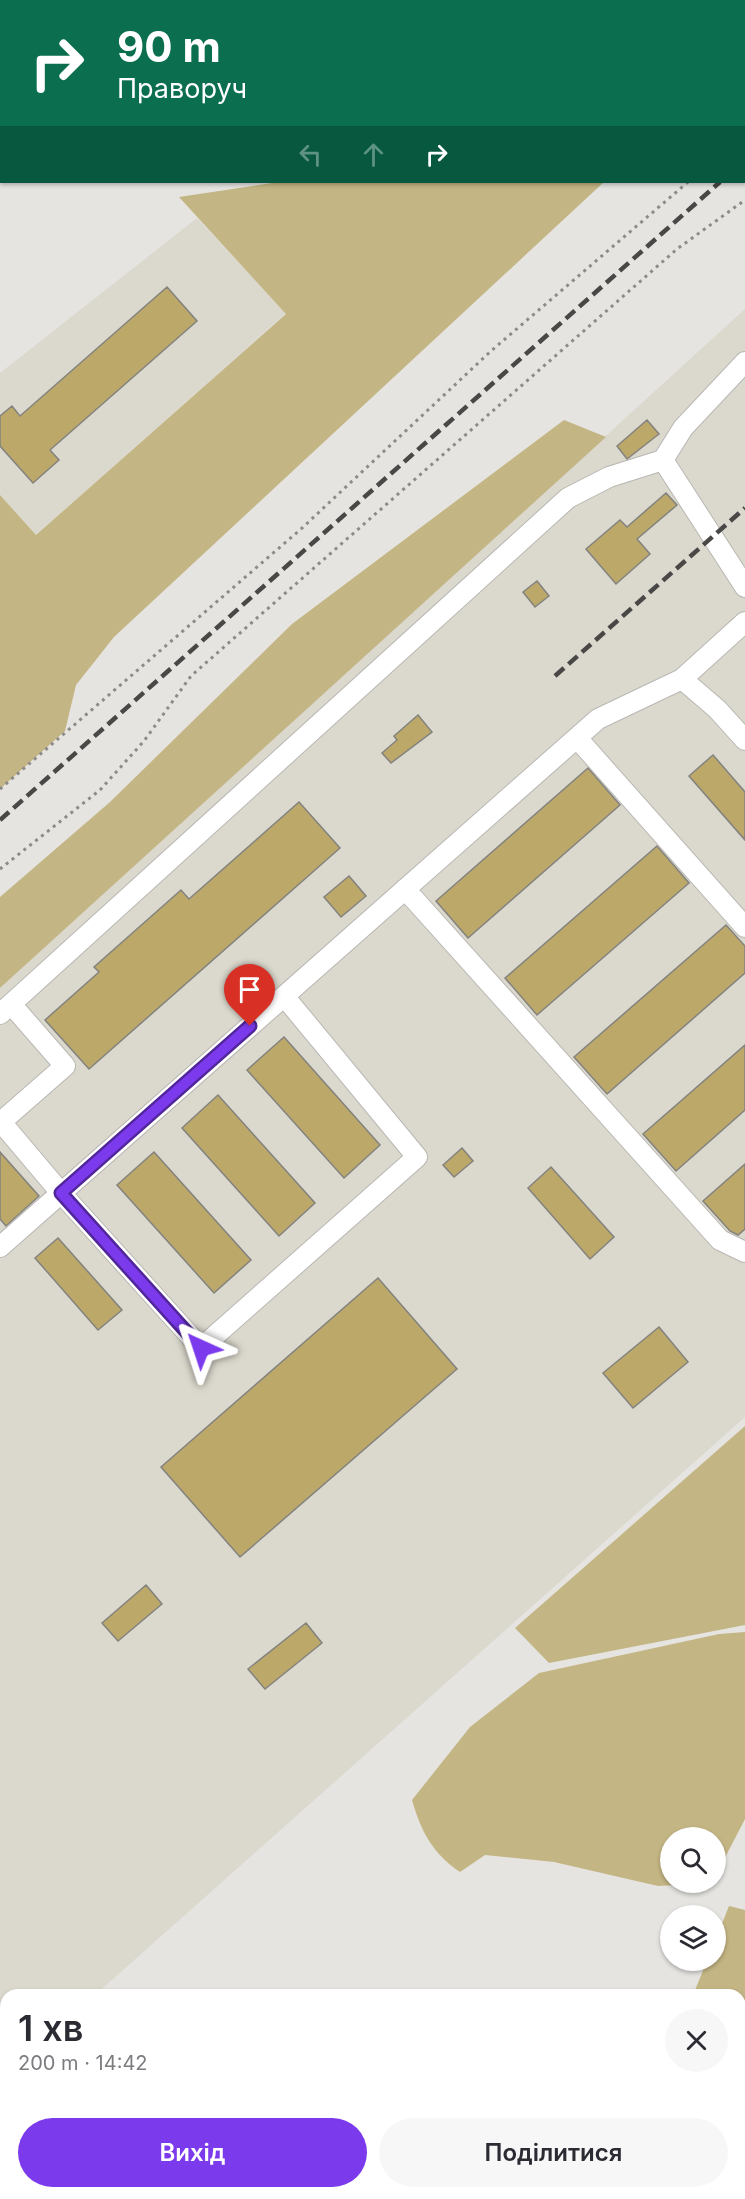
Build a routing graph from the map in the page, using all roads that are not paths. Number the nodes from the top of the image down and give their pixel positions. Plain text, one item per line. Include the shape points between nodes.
1 (745, 362) edge
2 (663, 460) junction
3 (745, 586) edge
4 (745, 622) edge
5 (682, 679) junction
6 (577, 738) junction
7 (745, 740) edge
8 (405, 889) junction
9 (745, 927) edge
10 (284, 996) junction
11 (5, 1009) edge
12 (61, 1193) junction
13 (0, 1247) edge
14 (745, 1252) edge

1 - 2 lane via 683,428
2 - 3 lane
2 - 11 lane via 609,477 568,498
4 - 5 lane
5 - 6 lane via 598,720
5 - 7 lane
6 - 8 lane
6 - 9 lane
8 - 10 lane
8 - 14 lane via 720,1240
10 - 12 lane
10 - 12 lane via 417,1157 201,1348
11 - 12 lane via 65,1066 1,1122
12 - 13 lane

